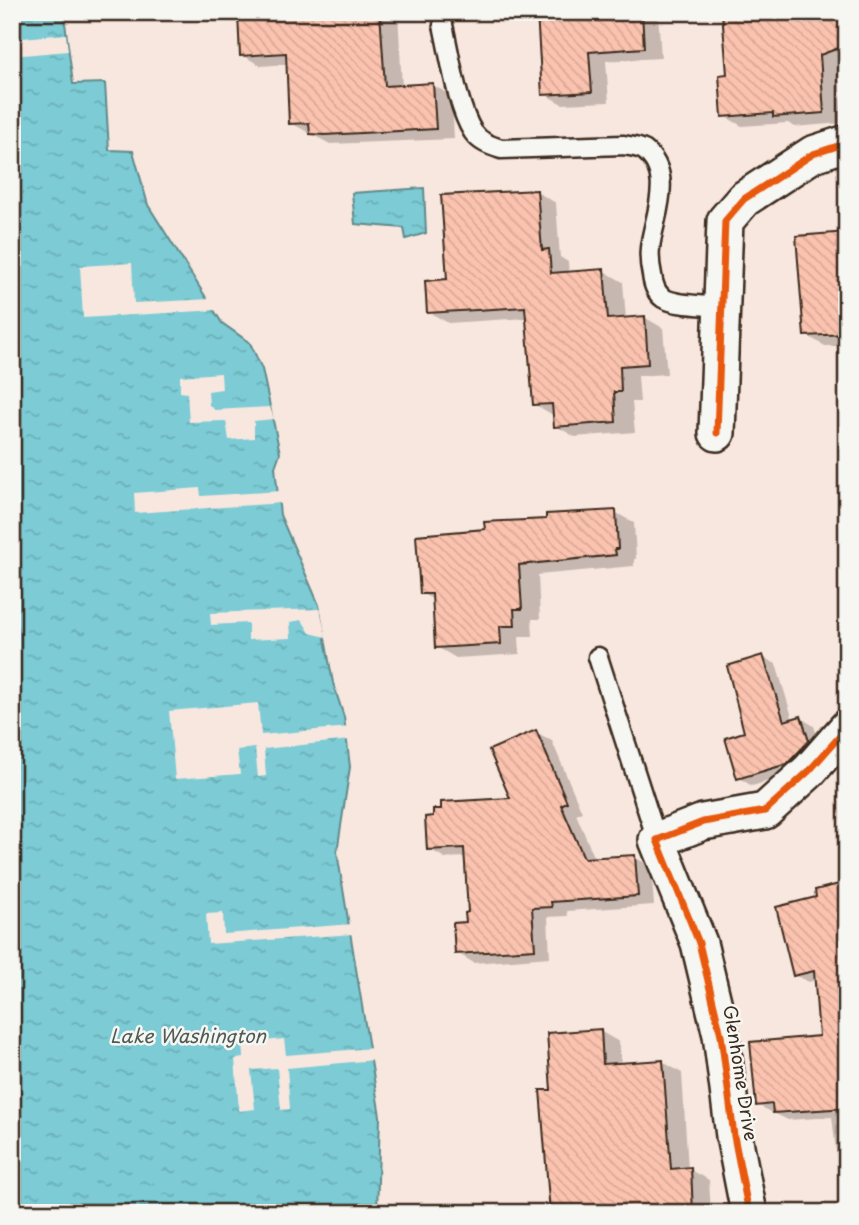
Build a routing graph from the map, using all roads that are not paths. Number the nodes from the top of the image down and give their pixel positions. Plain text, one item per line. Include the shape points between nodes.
1 (443, 25) dead end
2 (847, 143) edge
3 (722, 307) junction
4 (717, 433) dead end
5 (598, 657) dead end
6 (847, 728) edge
7 (657, 840) junction
8 (749, 1213) edge

1 - 3 lane via 464,114 485,144 500,149 623,145 643,149 656,166 661,187 650,246 654,285 662,298 674,302
2 - 3 street via 813,154 744,199 725,221
3 - 4 street
5 - 7 lane
6 - 7 street via 765,811 704,822
7 - 8 street, Glenhome Drive via 699,943 721,1035

